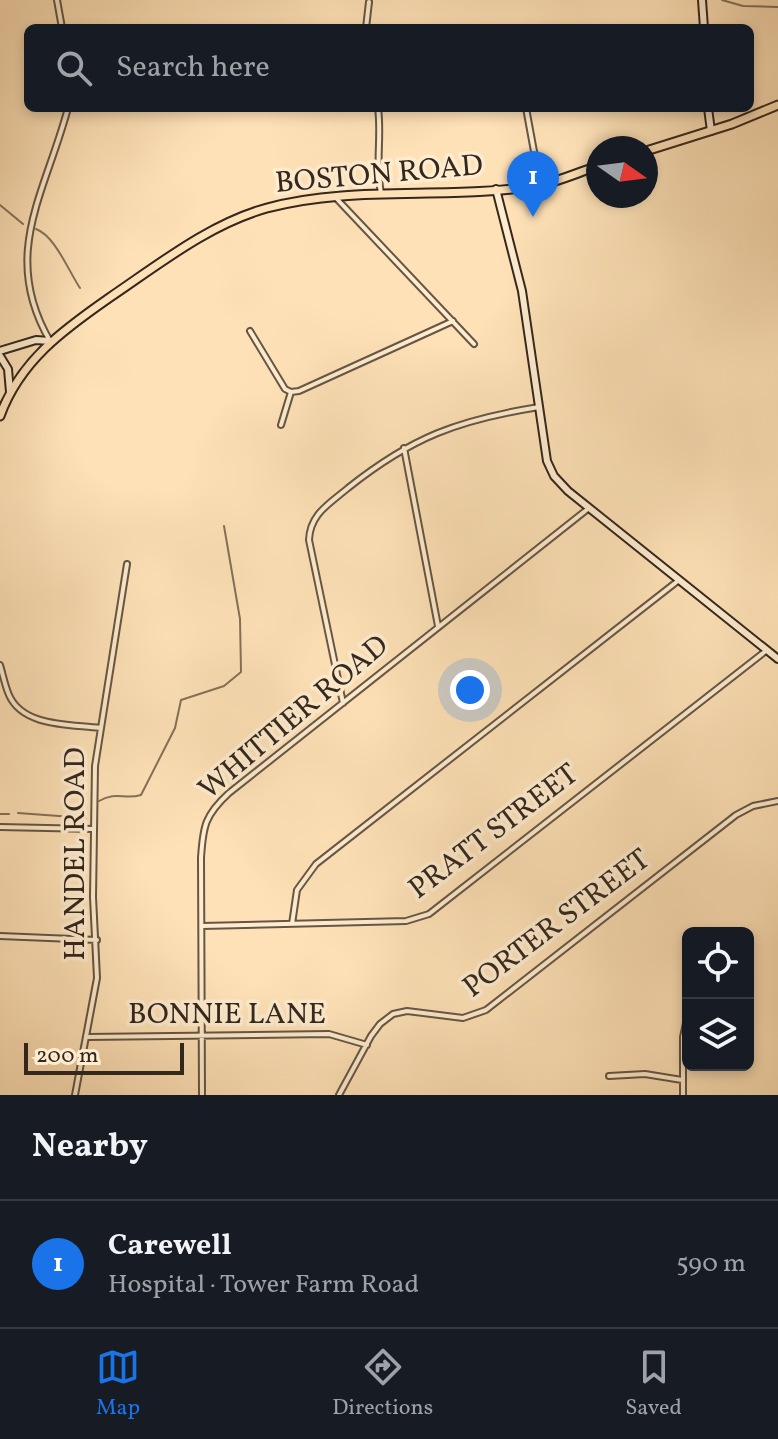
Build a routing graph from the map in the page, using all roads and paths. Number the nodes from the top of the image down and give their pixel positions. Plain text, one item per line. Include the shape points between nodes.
1 (57, 0) edge
2 (702, 0) edge
3 (369, 2) edge
4 (61, 24) edge
5 (366, 24) edge
6 (704, 24) edge
7 (778, 105) edge
8 (67, 112) edge
9 (378, 112) edge
10 (527, 112) edge
11 (709, 112) edge
12 (711, 131) junction
13 (658, 147) edge
14 (586, 170) edge
15 (540, 185) junction
16 (496, 189) junction
17 (382, 196) junction
18 (336, 198) junction
19 (453, 321) junction
20 (250, 331) dead end
21 (50, 341) junction
22 (474, 344) dead end
23 (0, 353) edge
24 (10, 392) junction
25 (291, 392) junction
26 (539, 407) junction
27 (0, 416) edge
28 (281, 425) dead end
29 (404, 448) junction
30 (589, 508) junction
31 (127, 564) dead end
32 (679, 580) junction
33 (438, 628) junction
34 (767, 650) junction
35 (778, 659) edge
36 (0, 665) edge
37 (343, 703) junction
38 (100, 728) junction
39 (778, 801) edge
40 (0, 827) edge
41 (93, 829) junction
42 (292, 924) junction
43 (202, 926) junction
44 (0, 936) edge
45 (97, 940) junction
46 (202, 1036) junction
47 (87, 1037) junction
48 (367, 1045) junction
49 (682, 1071) edge
50 (609, 1076) dead end
51 (682, 1080) junction
52 (75, 1095) edge
53 (202, 1095) edge
54 (339, 1095) edge
55 (683, 1095) edge

1 - 4 street
2 - 6 street
3 - 5 street
7 - 12 main road
8 - 21 street via 24,251 30,300
9 - 17 street
10 - 15 street
11 - 12 street
12 - 13 main road
14 - 15 main road, BOSTON ROAD
15 - 16 main road, BOSTON ROAD
16 - 17 main road, BOSTON ROAD
16 - 26 street via 522,291
17 - 18 main road, BOSTON ROAD
18 - 19 street
18 - 21 main road, BOSTON ROAD via 264,209 218,229
19 - 22 street
19 - 25 street
20 - 25 street
21 - 23 street via 36,340
21 - 24 main road, BOSTON ROAD
23 - 24 street
24 - 27 main road, BOSTON ROAD
25 - 28 street
26 - 29 street via 480,417
26 - 30 street via 550,468
29 - 33 street
29 - 37 street via 319,512 310,531
30 - 32 street
30 - 33 street, WHITTIER ROAD
31 - 38 street, HANDEL ROAD
32 - 34 street
32 - 42 street via 316,864 297,890
33 - 37 street, WHITTIER ROAD
34 - 35 street
34 - 42 street, PRATT STREET via 429,914 406,921
36 - 38 street via 9,696 28,717
37 - 43 street, WHITTIER ROAD via 210,811 202,837
38 - 41 street, HANDEL ROAD
39 - 48 street, PORTER STREET via 736,815 486,1010 463,1018 400,1012 380,1024
40 - 41 street
41 - 45 street, HANDEL ROAD
42 - 43 street, PRATT STREET
43 - 46 street, WHITTIER ROAD
44 - 45 street
45 - 47 street, HANDEL ROAD
46 - 47 street, BONNIE LANE
46 - 48 street, BONNIE LANE via 329,1034
46 - 53 street, WHITTIER ROAD
47 - 52 street, HANDEL ROAD
48 - 54 street, PORTER STREET
49 - 51 street
50 - 51 street
51 - 55 street

